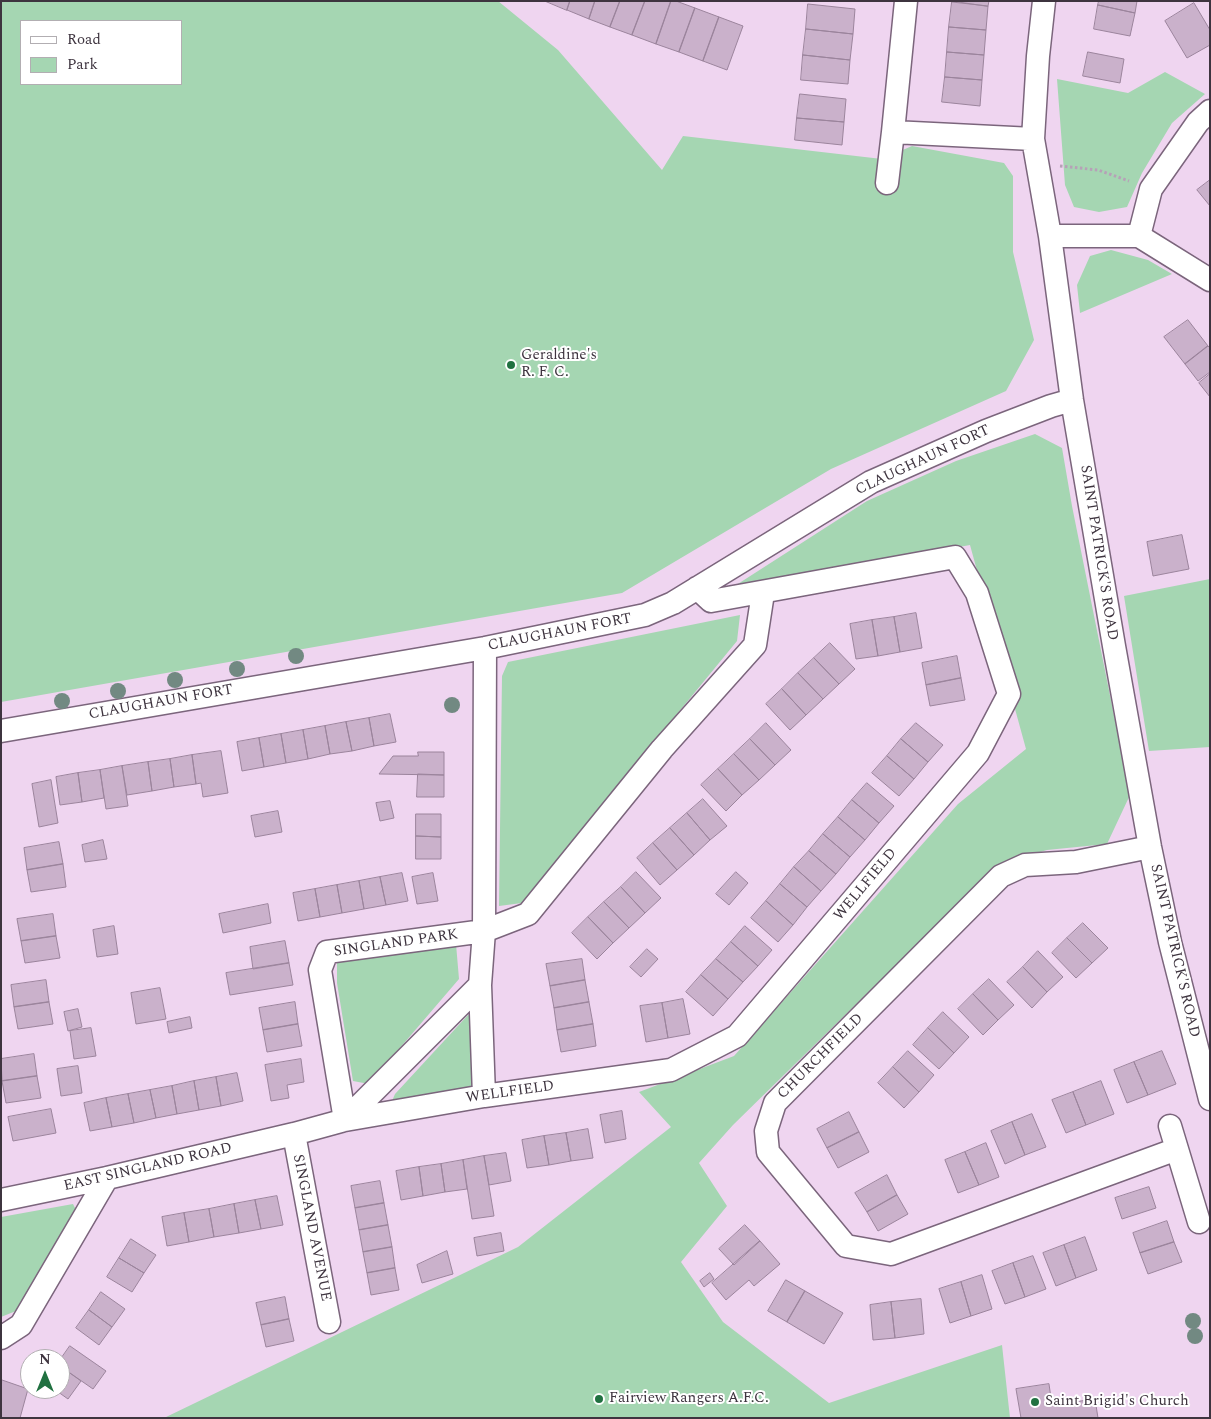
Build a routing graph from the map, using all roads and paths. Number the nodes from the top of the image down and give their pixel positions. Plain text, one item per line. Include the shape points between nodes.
1 (906, 1) edge
2 (1044, 1) edge
3 (1210, 110) edge
4 (892, 132) junction
5 (1033, 139) junction
6 (1038, 163) junction
7 (887, 183) dead end
8 (1151, 189) junction
9 (1050, 236) junction
10 (1139, 236) junction
11 (1210, 280) edge
12 (1072, 400) junction
13 (697, 588) junction
14 (763, 593) junction
15 (485, 648) junction
16 (1, 731) edge
17 (1150, 847) junction
18 (484, 931) junction
19 (480, 985) junction
20 (484, 1096) junction
21 (1210, 1099) edge
22 (345, 1120) junction
23 (1170, 1126) dead end
24 (294, 1134) junction
25 (1177, 1149) junction
26 (107, 1178) junction
27 (1, 1200) edge
28 (1198, 1222) dead end
29 (329, 1322) dead end
30 (1, 1338) edge

1 - 4 street
2 - 5 street, SAINT PATRICK'S ROAD
3 - 8 street
4 - 5 street
4 - 7 street
5 - 6 street, SAINT PATRICK'S ROAD
6 - 8 path via 1098,170
6 - 9 street, SAINT PATRICK'S ROAD
8 - 10 street
9 - 10 street
9 - 12 street, SAINT PATRICK'S ROAD
10 - 11 street
12 - 13 street, CLAUGHAUN FORT via 986,431 871,482
12 - 17 street, SAINT PATRICK'S ROAD
13 - 14 street, WELLFIELD via 711,601
13 - 15 street, CLAUGHAUN FORT via 645,615
14 - 18 street via 755,646 662,749 528,914
14 - 20 street, WELLFIELD via 955,557 977,592 1009,694 978,753 738,1036 671,1070
15 - 16 street, CLAUGHAUN FORT
15 - 18 street
17 - 21 street, SAINT PATRICK'S ROAD via 1170,942
17 - 25 street, CHURCHFIELD via 1076,862 1026,865 1001,876 775,1103 766,1131 768,1152 846,1246 892,1254
18 - 19 street
18 - 22 street, SINGLAND PARK via 327,952 320,970
19 - 20 street
19 - 22 street
20 - 22 street, WELLFIELD
22 - 24 street, WELLFIELD
23 - 25 street
24 - 26 street, EAST SINGLAND ROAD
24 - 29 street, SINGLAND AVENUE
25 - 28 street
26 - 27 street, EAST SINGLAND ROAD
26 - 30 street via 21,1326

